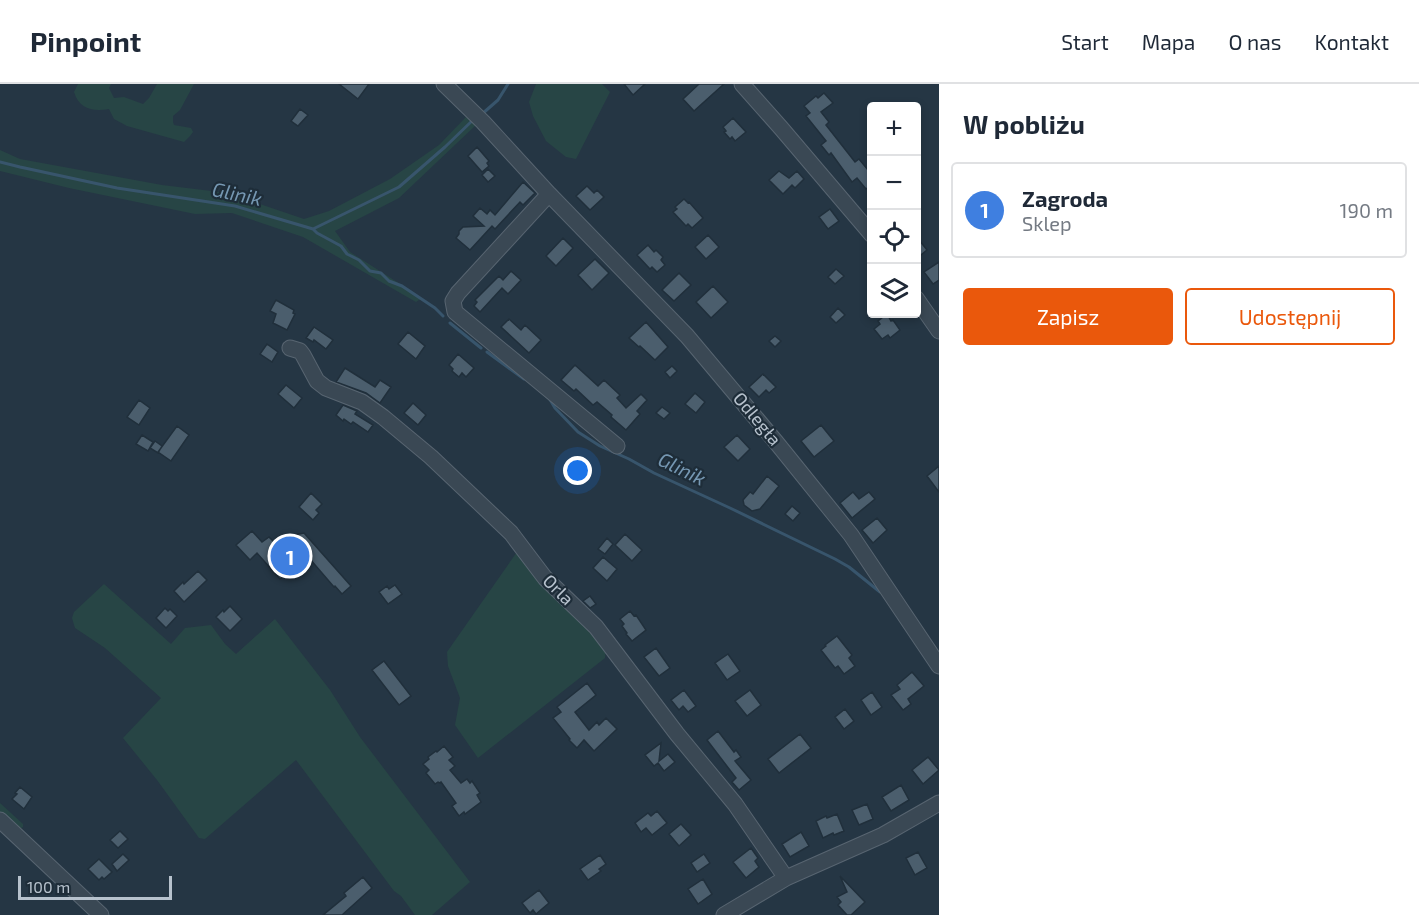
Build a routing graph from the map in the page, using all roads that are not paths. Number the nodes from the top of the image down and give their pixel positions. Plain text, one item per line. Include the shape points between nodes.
1 (444, 84) edge
2 (742, 84) edge
3 (549, 194) junction
4 (867, 229) edge
5 (921, 305) edge
6 (939, 331) edge
7 (290, 348) dead end
8 (617, 446) dead end
9 (939, 666) edge
10 (939, 802) edge
11 (0, 820) edge
12 (786, 878) junction
13 (101, 915) edge
14 (724, 915) edge

1 - 3 street, Odległa
2 - 4 street
3 - 8 street via 458,293 453,301 455,312
3 - 9 street, Odległa via 687,336 776,442 851,536
5 - 6 street
7 - 12 street, Orla via 303,354 317,381 362,402 383,417 511,533 545,578 596,627 735,804
10 - 12 street via 883,836
11 - 13 street
12 - 14 street

